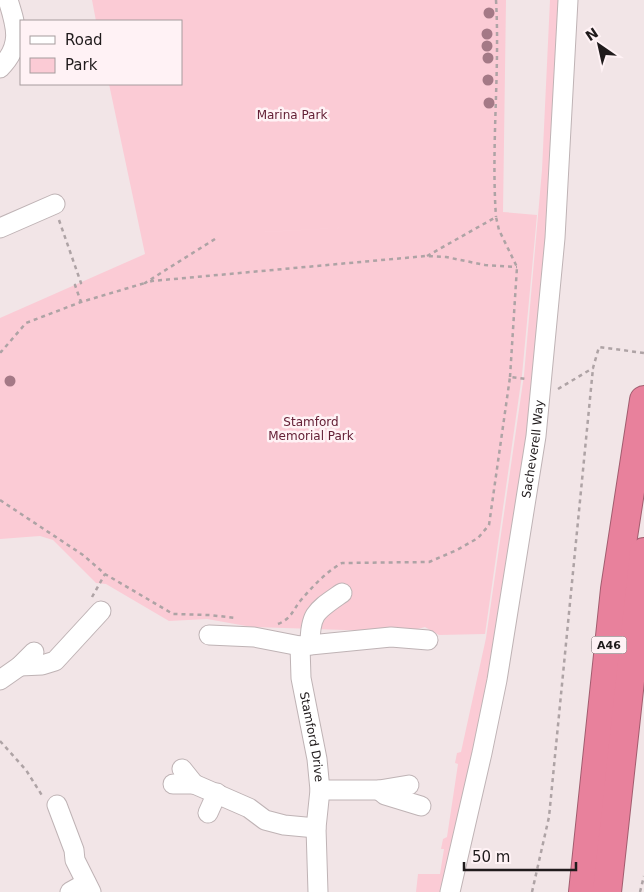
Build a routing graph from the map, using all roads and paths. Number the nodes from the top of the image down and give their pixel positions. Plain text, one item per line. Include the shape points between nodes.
1 (7, 0) edge
2 (496, 0) edge
3 (568, 0) edge
4 (0, 2) edge
5 (0, 68) edge
6 (55, 204) joint
7 (496, 218) junction
8 (0, 228) edge
9 (215, 239) dead end
10 (426, 256) junction
11 (517, 266) junction
12 (145, 283) junction
13 (81, 302) junction
14 (0, 351) edge
15 (644, 353) edge
16 (592, 368) junction
17 (535, 376) junction
18 (510, 377) junction
19 (644, 400) edge
20 (0, 500) edge
21 (644, 552) edge
22 (342, 594) dead end
23 (101, 612) dead end
24 (239, 619) dead end
25 (278, 624) dead end
26 (209, 635) dead end
27 (428, 640) dead end
28 (305, 646) junction
29 (34, 652) dead end
30 (20, 666) junction
31 (0, 680) edge
32 (34, 681) dead end
33 (177, 777) dead end
34 (409, 785) dead end
35 (320, 790) junction
36 (379, 790) junction
37 (217, 793) junction
38 (57, 805) dead end
39 (421, 806) dead end
40 (208, 813) dead end
41 (316, 828) junction
42 (644, 876) edge
43 (82, 889) edge
44 (318, 892) edge
45 (450, 892) edge
46 (532, 892) edge
47 (583, 892) edge
48 (607, 892) edge
49 (640, 892) edge

1 - 4 street
1 - 5 street via 17,31 15,46
2 - 7 path
3 - 17 street, Sacheverell Way via 555,238
6 - 8 street
6 - 13 path via 81,283 75,285
7 - 10 path
7 - 11 path
9 - 12 path
10 - 11 path via 485,265
10 - 12 path
11 - 18 path
12 - 13 path
13 - 14 path via 26,323
15 - 16 path via 598,347
16 - 17 path via 554,392
16 - 46 path via 549,817
17 - 18 path via 528,380
17 - 45 street, Sacheverell Way via 532,464 497,680
18 - 25 path via 489,525 478,538 429,562 342,563 329,570 300,601 292,616
19 - 47 highway, A46 via 615,588
20 - 24 path via 83,554 105,574 172,614
21 - 48 highway, A46
22 - 28 street, Stamford Drive via 314,614
23 - 30 street via 55,661
26 - 28 street
27 - 28 street via 391,637
28 - 35 street, Stamford Drive via 301,678
29 - 30 street
30 - 31 street
30 - 32 street
33 - 37 street
34 - 36 street
35 - 36 street
35 - 41 street, Stamford Drive
36 - 39 street via 385,795
37 - 40 street
37 - 41 street via 249,808 265,820
38 - 43 street via 74,850
41 - 44 street, Stamford Drive
42 - 49 path

